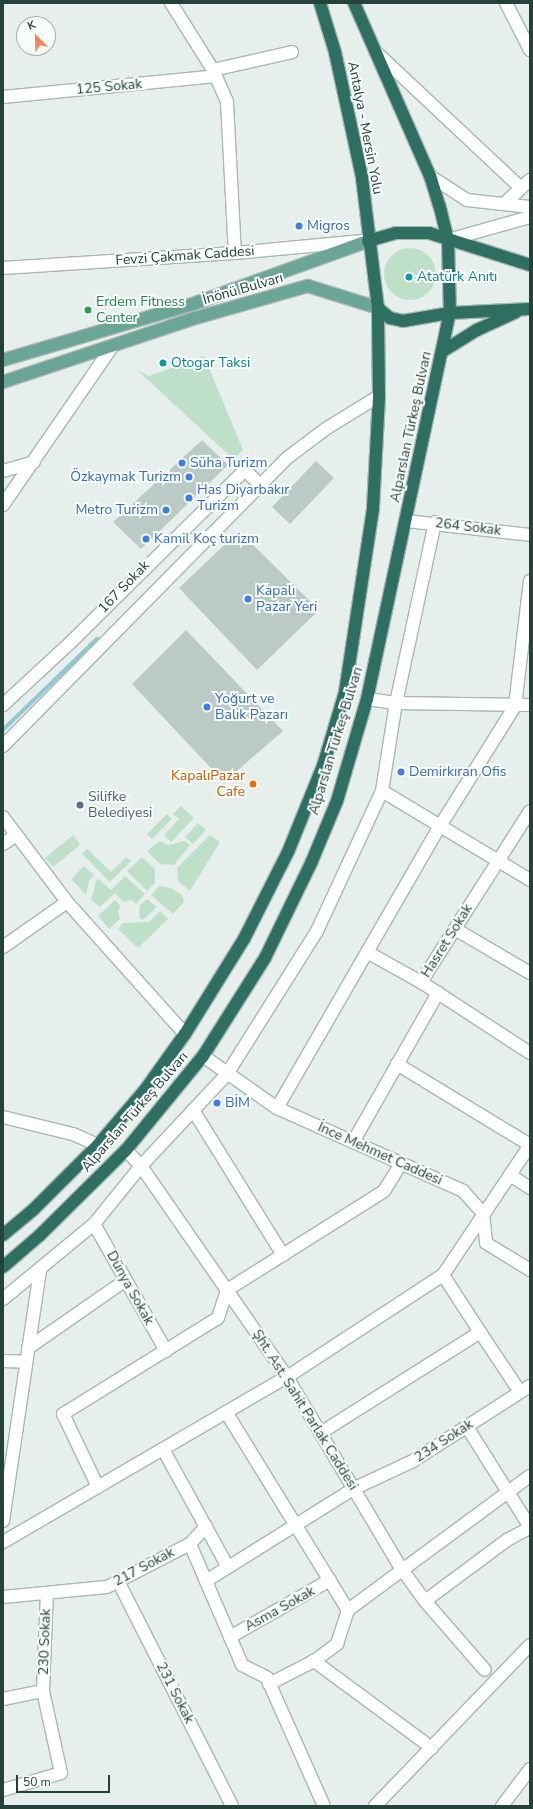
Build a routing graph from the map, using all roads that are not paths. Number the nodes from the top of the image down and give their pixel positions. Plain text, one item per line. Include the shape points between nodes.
1 (171, 3) edge
2 (320, 3) edge
3 (354, 3) edge
4 (506, 3) edge
5 (374, 50) junction
6 (530, 50) edge
7 (292, 52) dead end
8 (214, 73) junction
9 (3, 97) edge
10 (430, 176) junction
11 (530, 180) edge
12 (521, 188) junction
13 (505, 204) junction
14 (530, 207) edge
15 (530, 216) edge
16 (368, 240) junction
17 (448, 240) junction
18 (236, 253) junction
19 (530, 265) edge
20 (3, 268) edge
21 (378, 308) junction
22 (526, 309) edge
23 (450, 313) junction
24 (112, 348) junction
25 (443, 351) junction
26 (3, 360) edge
27 (3, 382) edge
28 (379, 396) junction
29 (34, 462) junction
30 (3, 471) edge
31 (260, 485) junction
32 (3, 505) edge
33 (406, 520) junction
34 (435, 522) junction
35 (530, 535) edge
36 (530, 581) edge
37 (367, 699) junction
38 (396, 703) junction
39 (3, 705) edge
40 (530, 705) edge
41 (515, 706) junction
42 (3, 746) edge
43 (382, 791) junction
44 (530, 811) edge
45 (3, 817) edge
46 (440, 826) junction
47 (16, 835) junction
48 (3, 844) edge
49 (498, 861) junction
50 (530, 880) edge
51 (67, 902) junction
52 (455, 929) junction
53 (3, 948) edge
54 (367, 952) junction
55 (530, 973) edge
56 (421, 982) junction
57 (438, 993) junction
58 (185, 1034) junction
59 (530, 1052) edge
60 (203, 1056) junction
61 (397, 1064) junction
62 (227, 1074) junction
63 (277, 1108) junction
64 (193, 1110) junction
65 (3, 1117) edge
66 (353, 1142) junction
67 (530, 1144) edge
68 (98, 1145) junction
69 (126, 1150) junction
70 (401, 1164) junction
71 (141, 1166) junction
72 (510, 1175) junction
73 (530, 1188) edge
74 (483, 1217) junction
75 (94, 1224) junction
76 (3, 1235) edge
77 (283, 1255) junction
78 (3, 1267) edge
79 (40, 1268) junction
80 (530, 1270) edge
81 (443, 1274) junction
82 (126, 1280) junction
83 (227, 1290) junction
84 (3, 1299) edge
85 (480, 1332) junction
86 (28, 1348) junction
87 (166, 1351) junction
88 (3, 1361) edge
89 (26, 1362) junction
90 (287, 1377) junction
91 (525, 1389) edge
92 (226, 1412) junction
93 (467, 1427) junction
94 (322, 1432) junction
95 (163, 1449) junction
96 (530, 1476) edge
97 (98, 1487) junction
98 (354, 1488) junction
99 (507, 1491) junction
100 (3, 1521) edge
101 (295, 1523) junction
102 (206, 1526) junction
103 (530, 1527) edge
104 (3, 1542) edge
105 (190, 1544) junction
106 (228, 1567) junction
107 (401, 1568) junction
108 (330, 1580) junction
109 (118, 1581) junction
110 (206, 1581) junction
111 (47, 1592) junction
112 (3, 1597) edge
113 (425, 1601) junction
114 (348, 1610) junction
115 (230, 1637) junction
116 (530, 1645) edge
117 (314, 1661) junction
118 (485, 1670) dead end
119 (269, 1684) junction
120 (43, 1691) junction
121 (3, 1699) edge
122 (432, 1748) junction
123 (530, 1769) edge
124 (3, 1790) edge
125 (232, 1806) edge
126 (324, 1806) edge
127 (375, 1806) edge
128 (502, 1806) edge

1 - 8 street
2 - 16 highway, Antalya - Mersin Yolu via 335,52 362,177
3 - 5 highway, Antalya - Mersin Yolu
4 - 6 street
5 - 10 highway, Antalya - Mersin Yolu
5 - 12 street
7 - 8 street, 125 Sokak
8 - 9 street, 125 Sokak
8 - 18 street via 226,102
10 - 13 street via 466,200
10 - 17 highway, Antalya - Mersin Yolu
11 - 12 street
12 - 13 street
13 - 14 street
15 - 17 street
16 - 17 highway via 396,233 429,233
16 - 18 street, Fevzi Çakmak Caddesi
16 - 21 highway, Antalya - Mersin Yolu
16 - 26 main road, İnönü Bulvarı via 193,304
17 - 19 highway
17 - 23 highway, Alparslan Türkeş Bulvarı
18 - 20 street, Fevzi Çakmak Caddesi
21 - 23 highway via 390,318 403,321
21 - 24 main road, İnönü Bulvarı via 308,286 192,319
21 - 28 highway, Alparslan Türkeş Bulvarı
22 - 23 highway
22 - 25 highway via 477,330
23 - 25 highway, Alparslan Türkeş Bulvarı
24 - 27 main road, İnönü Bulvarı
24 - 29 street
25 - 33 highway, Alparslan Türkeş Bulvarı
28 - 31 street via 327,428 287,458
28 - 58 highway, Alparslan Türkeş Bulvarı via 373,508 364,581 345,692 323,766 288,852 244,939
29 - 30 street
29 - 32 street
31 - 39 street, 167 Sokak via 245,470 70,643
31 - 42 street
33 - 34 street, 264 Sokak
33 - 37 highway, Alparslan Türkeş Bulvarı
34 - 35 street, 264 Sokak
34 - 38 street
36 - 41 street
37 - 38 street
37 - 60 highway, Alparslan Türkeş Bulvarı via 337,801 312,861 265,958
38 - 41 street
38 - 43 street
40 - 41 street
41 - 46 street
43 - 46 street
43 - 62 street via 317,931
44 - 49 street, Hasret Sokak
45 - 47 street
46 - 49 street
46 - 54 street
47 - 48 street
47 - 51 street
49 - 50 street
49 - 52 street, Hasret Sokak
51 - 53 street
51 - 58 street
52 - 55 street
52 - 56 street, Hasret Sokak
54 - 56 street
54 - 63 street
56 - 57 street, Hasret Sokak
57 - 59 street, Hasret Sokak
57 - 61 street
58 - 68 highway, Alparslan Türkeş Bulvarı via 145,1090
60 - 62 street, İnce Mehmet Caddesi
60 - 69 highway, Alparslan Türkeş Bulvarı
61 - 66 street
61 - 67 street
62 - 63 street, İnce Mehmet Caddesi
62 - 64 street
63 - 66 street, İnce Mehmet Caddesi
64 - 71 street
64 - 77 street
65 - 68 street via 73,1134
66 - 70 street, İnce Mehmet Caddesi
67 - 72 street
68 - 76 highway, Alparslan Türkeş Bulvarı via 34,1209
69 - 71 street, Şht. Ast. Sahit Parlak Caddesi
69 - 78 highway, Alparslan Türkeş Bulvarı via 40,1236
70 - 74 street, İnce Mehmet Caddesi via 463,1191
70 - 77 street via 384,1191
71 - 75 street
71 - 83 street, Şht. Ast. Sahit Parlak Caddesi
72 - 73 street
72 - 74 street
74 - 80 street via 486,1243
74 - 81 street
75 - 79 street
75 - 82 street, Dünya Sokak
77 - 83 street
79 - 84 street
79 - 86 street
81 - 85 street
81 - 90 street
82 - 86 street
82 - 87 street, Dünya Sokak
83 - 87 street via 218,1318
83 - 90 street, Şht. Ast. Sahit Parlak Caddesi
85 - 91 street
85 - 94 street
86 - 89 street
87 - 97 street via 63,1414
88 - 89 street
89 - 100 street
90 - 92 street
90 - 94 street, Şht. Ast. Sahit Parlak Caddesi
91 - 93 street, 234 Sokak
92 - 95 street
92 - 101 street
93 - 98 street, 234 Sokak via 413,1461
93 - 99 street
94 - 98 street, Şht. Ast. Sahit Parlak Caddesi
95 - 97 street
95 - 102 street
96 - 99 street
97 - 104 street
98 - 101 street, 234 Sokak
98 - 107 street, Şht. Ast. Sahit Parlak Caddesi
99 - 103 street
99 - 107 street
101 - 106 street, 234 Sokak
101 - 108 street
102 - 105 street, 217 Sokak
102 - 106 street
103 - 113 street via 507,1540
105 - 109 street, 217 Sokak
105 - 110 street
106 - 110 street, 234 Sokak
107 - 113 street, Şht. Ast. Sahit Parlak Caddesi
107 - 114 street
108 - 114 street
108 - 115 street, Asma Sokak
109 - 111 street, 217 Sokak via 107,1587
109 - 125 street, 231 Sokak
110 - 115 street
111 - 112 street, 217 Sokak
111 - 120 street, 230 Sokak
113 - 118 street, Şht. Ast. Sahit Parlak Caddesi
114 - 117 street via 337,1644
115 - 119 street via 242,1665 267,1678
116 - 122 street
117 - 119 street
117 - 122 street
119 - 126 street
120 - 121 street
120 - 124 street, 230 Sokak via 61,1773
122 - 127 street
123 - 128 street

